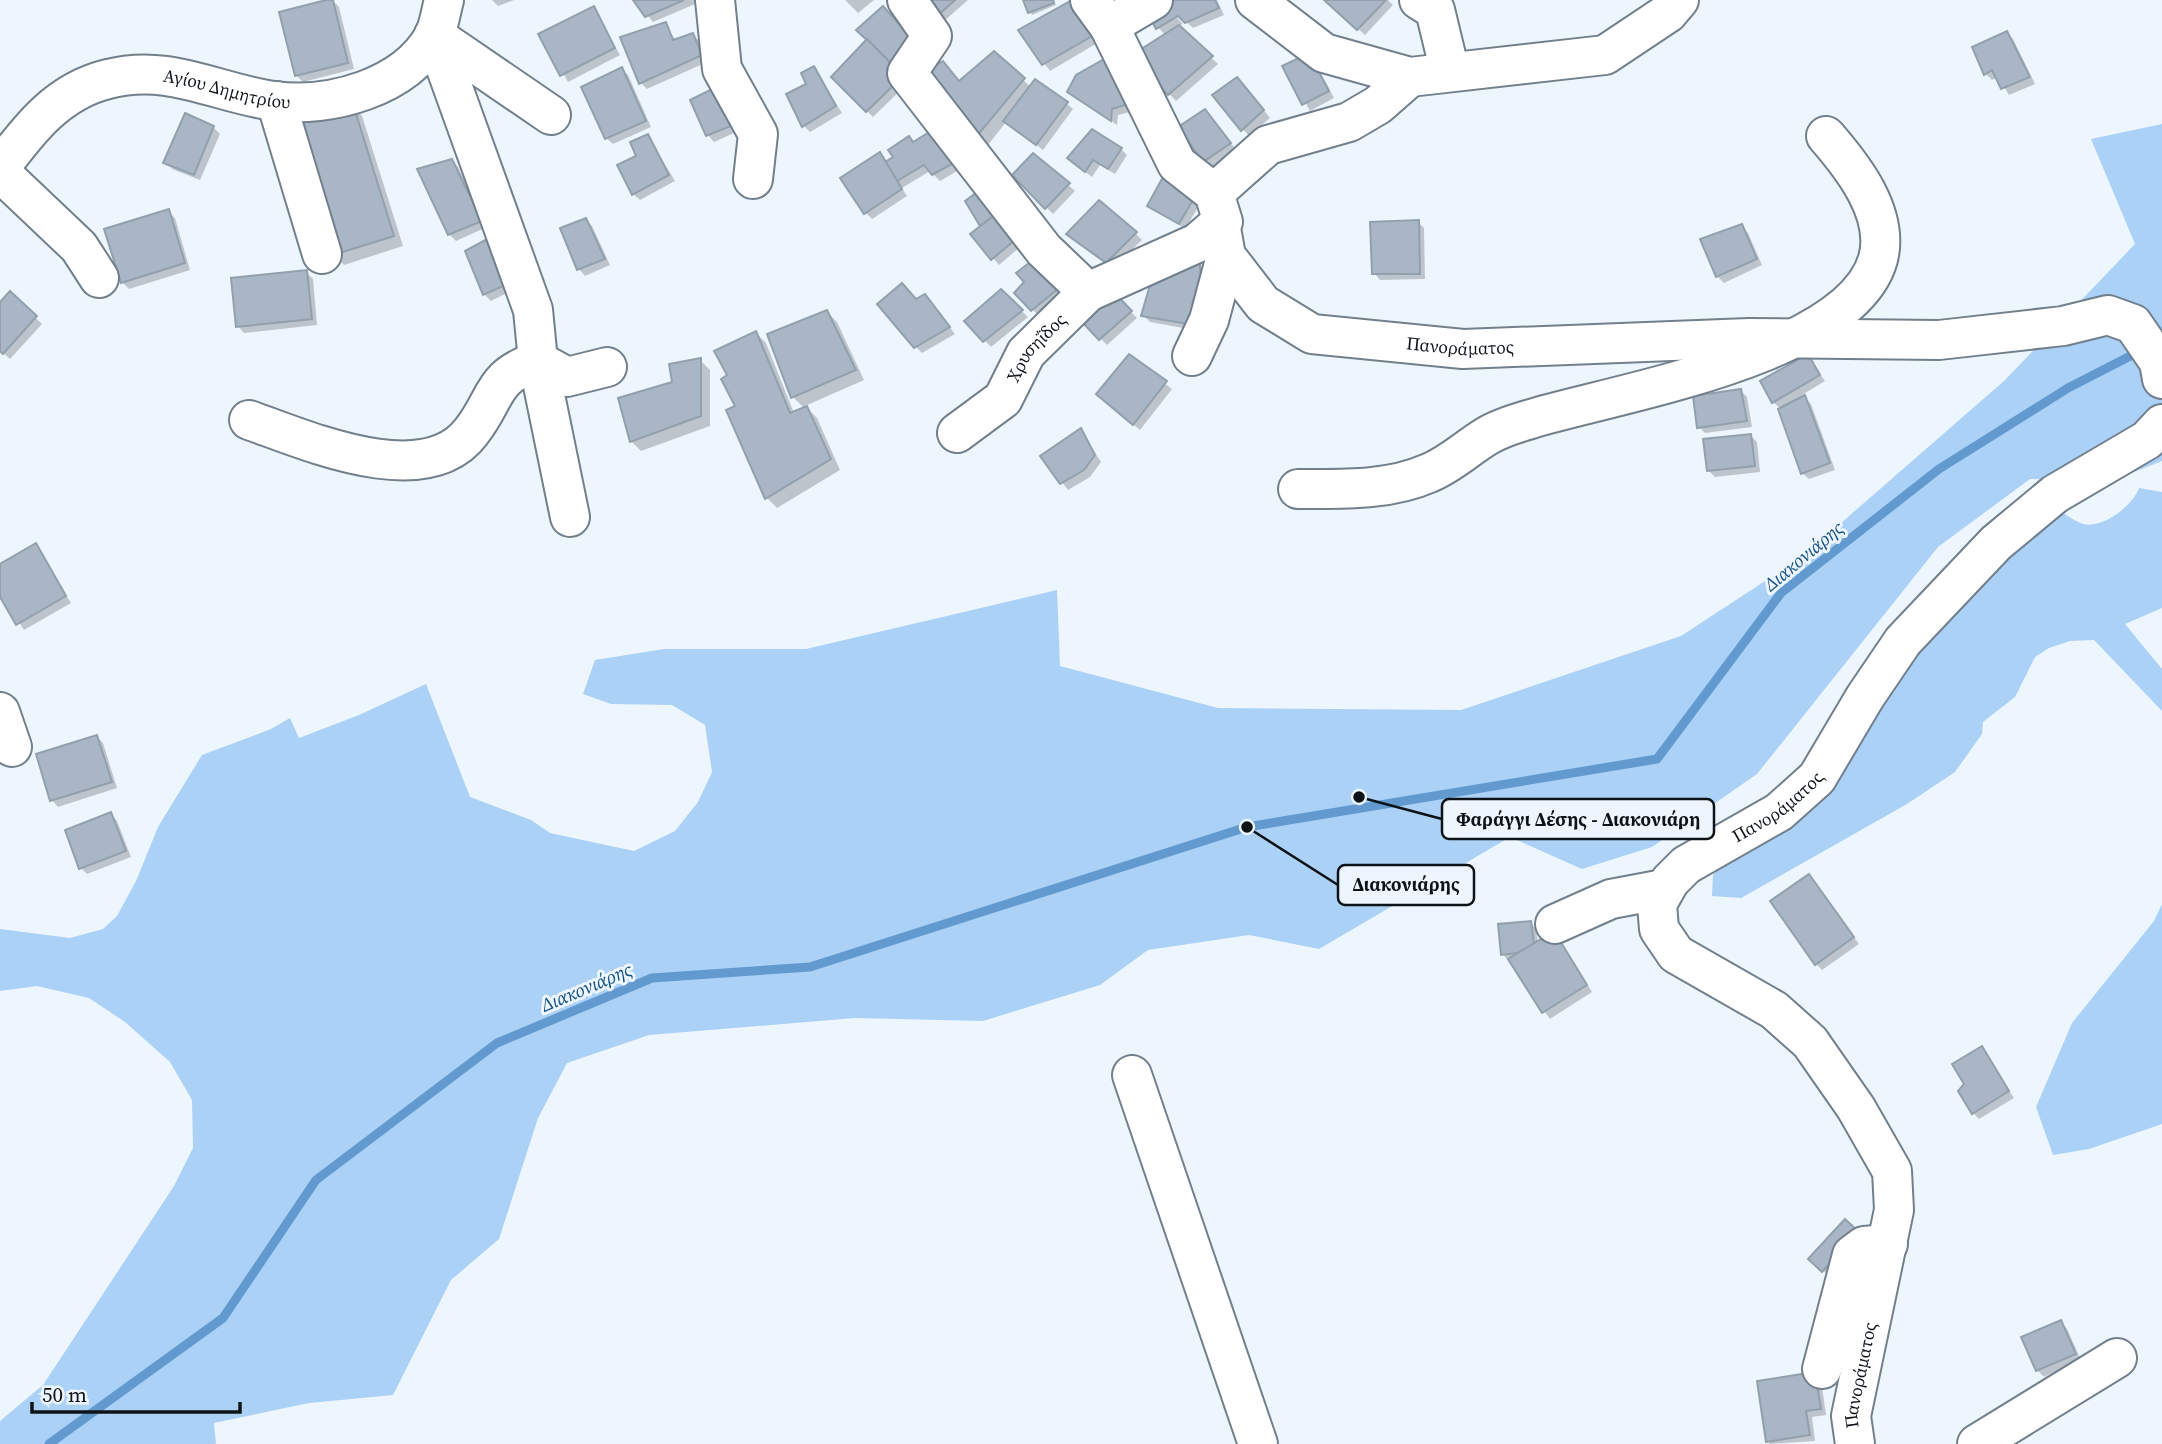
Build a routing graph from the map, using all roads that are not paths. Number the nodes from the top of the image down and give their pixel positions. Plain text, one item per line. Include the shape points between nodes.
1 (715, 0) edge
2 (907, 0) edge
3 (1153, 0) edge
4 (1255, 0) edge
5 (1419, 0) edge
6 (1679, 0) edge
7 (1100, 13) edge
8 (439, 18) edge
9 (1450, 72) junction
10 (1410, 77) junction
11 (276, 101) junction
12 (551, 115) dead end
13 (1826, 136) dead end
14 (0, 170) edge
15 (752, 179) dead end
16 (1220, 224) junction
17 (322, 254) dead end
18 (99, 278) dead end
19 (1088, 292) junction
20 (1790, 339) junction
21 (1192, 356) dead end
22 (2155, 359) edge
23 (538, 361) junction
24 (607, 367) dead end
25 (249, 420) dead end
26 (2162, 424) edge
27 (957, 433) dead end
28 (1298, 489) dead end
29 (570, 517) dead end
30 (1664, 889) junction
31 (1555, 924) dead end
32 (1132, 1075) dead end
33 (1888, 1244) junction
34 (2117, 1358) dead end
35 (1822, 1369) dead end
36 (1258, 1444) edge
37 (1855, 1444) edge
38 (1977, 1444) edge

1 - 15 street via 722,69 758,134
2 - 19 street via 932,36 907,73 1044,250
3 - 7 street
4 - 10 street via 1324,53
5 - 9 street via 1435,10
6 - 9 street via 1668,13 1605,55
7 - 16 street, Πανοράματος via 1177,164
8 - 11 street, Αγίου Δημητρίου via 410,65 360,92
8 - 12 street
8 - 23 street via 533,310
9 - 10 street
10 - 16 street, Χρυσηΐδος via 1378,105 1349,122 1268,145
11 - 14 street, Αγίου Δημητρίου via 171,75 107,79 52,106 27,131
11 - 17 street
13 - 20 street via 1853,167 1866,192 1877,221 1878,259 1856,295 1834,314
14 - 18 street via 79,247
16 - 19 street, Χρυσηΐδος via 1197,243
16 - 20 street, Πανοράματος via 1263,304 1312,334 1463,349
16 - 21 street via 1209,320
19 - 27 street, Χρυσηΐδος via 1026,352 1003,400
20 - 22 street, Πανοράματος via 1939,340 2063,326 2108,315 2133,324
20 - 28 street via 1685,380 1530,419 1487,436 1427,474 1366,489
23 - 24 street via 568,377
23 - 25 street via 516,368 501,380 470,434 429,460 394,461 318,444
23 - 29 street
26 - 30 street, Πανοράματος via 2147,440 2055,494 1996,543 1903,641 1812,784 1779,812 1695,859
30 - 31 street via 1611,899
30 - 33 street, Πανοράματος via 1656,919 1671,948 1791,1023 1817,1051 1856,1108 1892,1171 1894,1210
32 - 36 street
33 - 35 street via 1864,1246 1852,1255
33 - 37 street, Πανοράματος via 1851,1416
34 - 38 street

